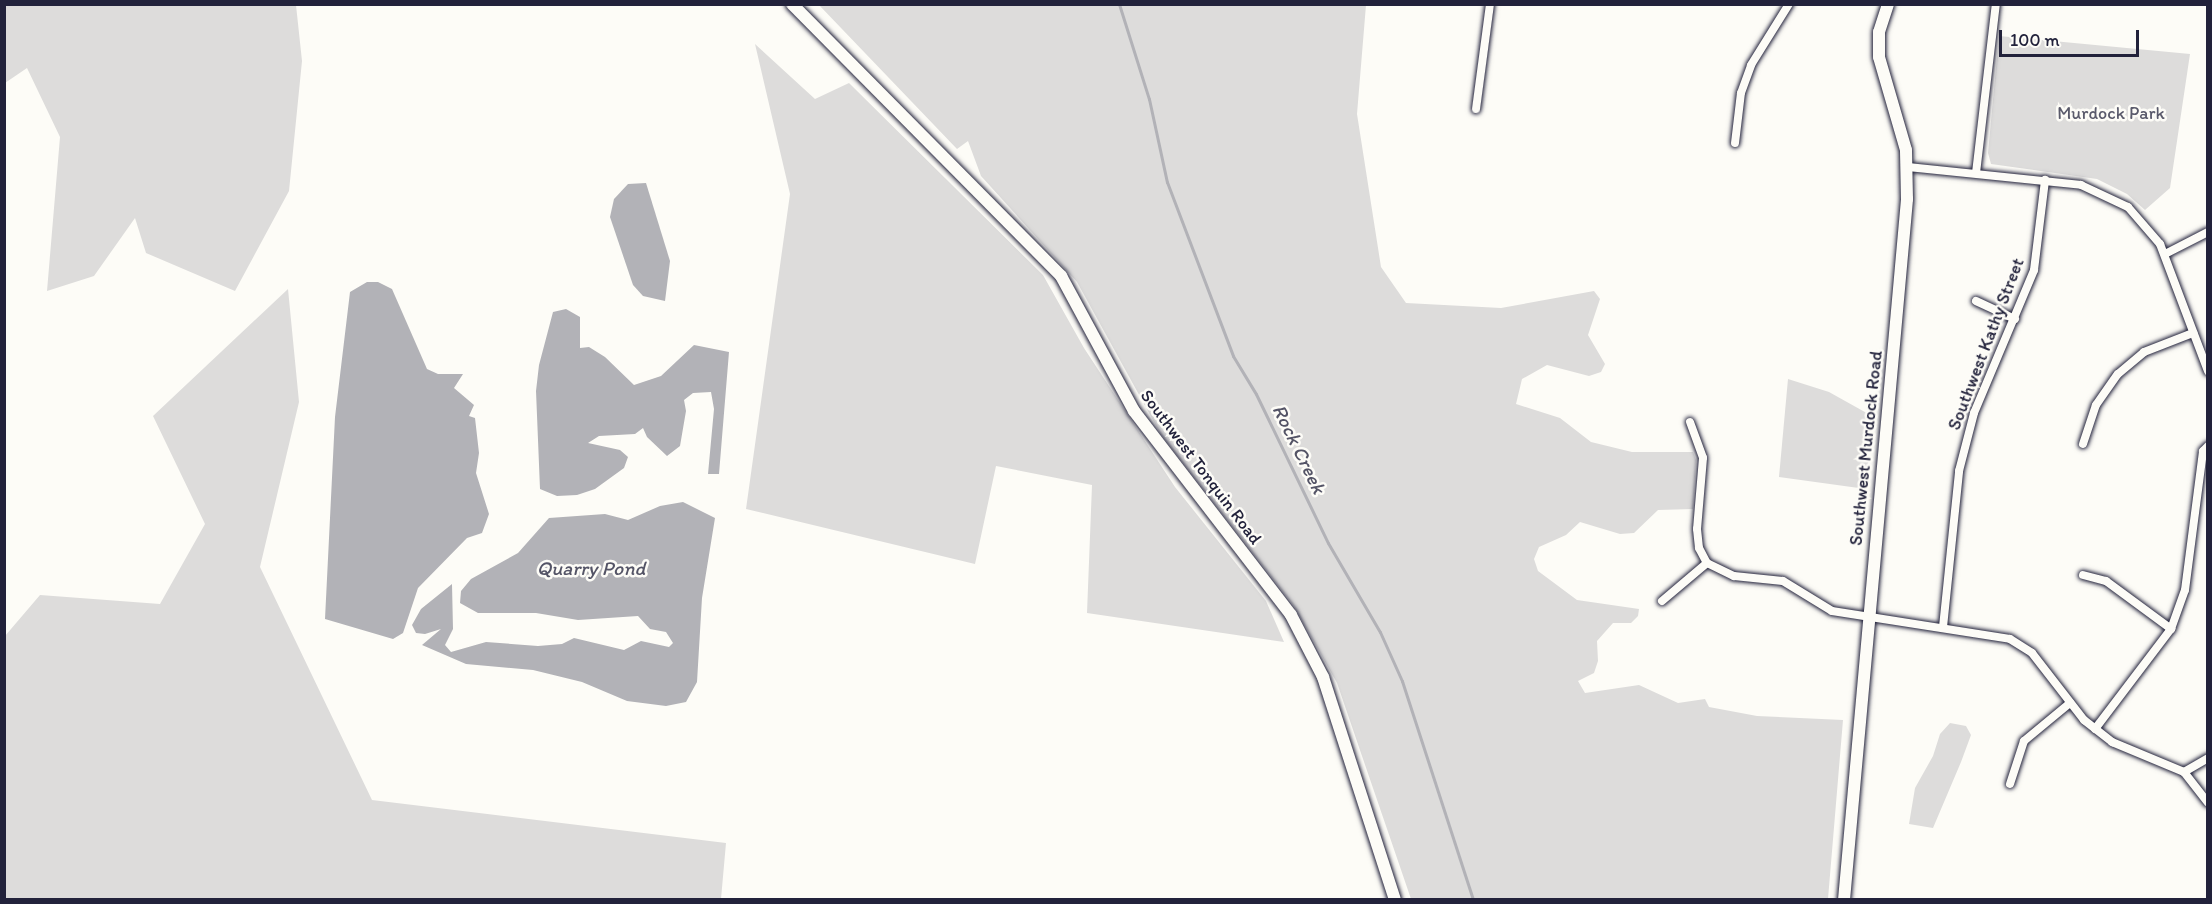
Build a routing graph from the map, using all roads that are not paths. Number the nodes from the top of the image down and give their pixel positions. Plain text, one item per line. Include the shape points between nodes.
1 (792, 4) edge
2 (1490, 4) edge
3 (1789, 4) edge
4 (1888, 4) edge
5 (1996, 4) edge
6 (1476, 109) dead end
7 (1735, 143) dead end
8 (1908, 167) junction
9 (1976, 173) junction
10 (2045, 180) junction
11 (2208, 232) edge
12 (2165, 254) junction
13 (1976, 301) dead end
14 (2015, 319) junction
15 (2193, 333) junction
16 (2208, 371) edge
17 (1690, 422) dead end
18 (2084, 444) dead end
19 (2208, 446) edge
20 (1707, 563) junction
21 (2083, 575) dead end
22 (1662, 601) dead end
23 (1868, 616) junction
24 (1943, 627) junction
25 (2171, 628) junction
26 (2070, 703) junction
27 (2095, 729) junction
28 (2208, 758) edge
29 (2184, 772) junction
30 (2010, 784) dead end
31 (2208, 803) edge
32 (1395, 900) edge
33 (1844, 900) edge

1 - 32 main road, Southwest Tonquin Road via 1061,276 1124,394 1149,432 1291,615 1323,677
2 - 6 street
3 - 7 street via 1750,64 1741,93
4 - 8 main road, Southwest Murdock Road via 1879,32 1879,57
5 - 9 street
8 - 9 street
8 - 23 main road, Southwest Murdock Road
9 - 10 street
10 - 12 street via 2091,187 2119,201 2144,222
10 - 14 street, Southwest Kathy Street via 2034,270
11 - 12 street
12 - 15 street
13 - 14 street
14 - 24 street, Southwest Kathy Street via 1974,413 1959,471
15 - 16 street
15 - 18 street via 2144,352 2118,374 2096,405
17 - 20 street via 1702,458 1697,529 1699,548
19 - 25 street via 2203,451 2184,590
20 - 22 street
20 - 23 street via 1734,576 1783,581 1832,611
21 - 25 street via 2106,581
23 - 24 street
23 - 33 main road, Southwest Murdock Road
24 - 26 street via 2000,636 2025,647
25 - 27 street
26 - 27 street
26 - 30 street via 2024,741
27 - 29 street via 2112,742
28 - 29 street
29 - 31 street

